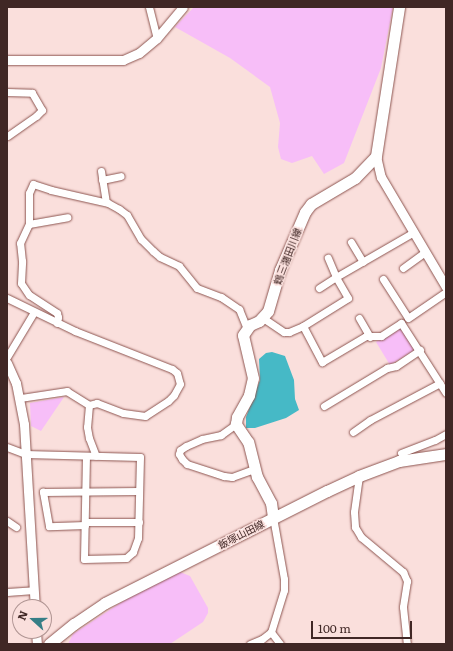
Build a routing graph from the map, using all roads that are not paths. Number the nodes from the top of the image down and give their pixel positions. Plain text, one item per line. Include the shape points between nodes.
1 (149, 7) edge
2 (183, 7) edge
3 (398, 7) edge
4 (157, 38) junction
5 (7, 60) edge
6 (7, 92) edge
7 (7, 136) edge
8 (376, 156) junction
9 (101, 171) dead end
10 (121, 176) dead end
11 (102, 180) junction
12 (106, 202) junction
13 (68, 217) dead end
14 (29, 224) junction
15 (414, 232) junction
16 (351, 242) dead end
17 (425, 252) junction
18 (328, 258) dead end
19 (362, 262) junction
20 (403, 268) dead end
21 (336, 277) junction
22 (383, 279) dead end
23 (446, 287) edge
24 (319, 288) dead end
25 (446, 292) edge
26 (7, 298) edge
27 (34, 312) junction
28 (263, 318) junction
29 (359, 318) dead end
30 (57, 323) junction
31 (303, 326) junction
32 (247, 329) junction
33 (370, 337) junction
34 (420, 350) junction
35 (7, 356) edge
36 (7, 363) edge
37 (440, 383) junction
38 (446, 393) edge
39 (20, 398) junction
40 (89, 405) junction
41 (324, 406) dead end
42 (236, 424) junction
43 (353, 432) dead end
44 (446, 434) edge
45 (7, 448) edge
46 (401, 453) dead end
47 (25, 454) junction
48 (446, 454) edge
49 (86, 456) junction
50 (96, 456) junction
51 (254, 469) junction
52 (359, 476) junction
53 (139, 491) junction
54 (86, 492) junction
55 (273, 517) junction
56 (7, 521) edge
57 (139, 522) junction
58 (85, 524) junction
59 (16, 527) dead end
60 (34, 590) junction
61 (7, 592) edge
62 (35, 599) edge
63 (271, 632) junction
64 (50, 644) edge
65 (250, 644) edge
66 (280, 644) edge
67 (407, 644) edge

1 - 4 street
2 - 4 street
3 - 8 main road
4 - 5 street via 139,53 122,60
6 - 7 street via 32,93 42,110
8 - 15 street via 381,176
8 - 28 main road, 鶴三潴田川線 via 355,178 311,204 305,212 280,270 268,311
9 - 11 street
10 - 11 street
11 - 12 street
12 - 14 street via 33,184 29,193
12 - 32 street via 127,215 141,239 160,257 179,266 197,288 221,297 239,309
13 - 14 street
14 - 30 street via 20,244 21,283 29,295 57,313
15 - 17 street
15 - 19 street
16 - 19 street
17 - 20 street
17 - 23 street
18 - 21 street
19 - 21 street
21 - 24 street
21 - 31 street via 348,298
22 - 25 street via 408,318
26 - 27 street
27 - 30 street
27 - 35 street
28 - 31 street via 284,332
28 - 32 main road
29 - 33 street
30 - 40 street via 172,369 179,378 180,384 174,395 145,416 123,413 96,403
31 - 33 street via 322,362 366,336
32 - 42 main road via 243,335 252,378 249,395
33 - 34 street via 381,336 401,323
34 - 37 street
34 - 41 street
36 - 39 street
37 - 38 street
37 - 43 street via 370,420
39 - 40 street via 67,391
39 - 47 street
40 - 50 street via 87,427
42 - 51 main road via 248,442
42 - 51 street via 221,435 186,446 179,454 187,464 224,476 232,477
44 - 46 street
45 - 47 street
47 - 49 street
47 - 60 street
48 - 52 main road, 飯塚山田線 via 399,461
49 - 50 street
49 - 54 street
50 - 53 street via 140,457
51 - 55 main road via 271,502
52 - 55 main road, 飯塚山田線
52 - 67 street via 354,512 355,527 361,537 398,567 405,577
53 - 54 street
53 - 57 street
54 - 58 street
54 - 58 street via 43,492 49,526
55 - 63 street via 284,590
55 - 64 main road, 飯塚山田線 via 105,602
56 - 59 street
57 - 58 street
57 - 58 street via 136,546 126,558 84,559
60 - 61 street
60 - 62 street
63 - 65 street
63 - 66 street

